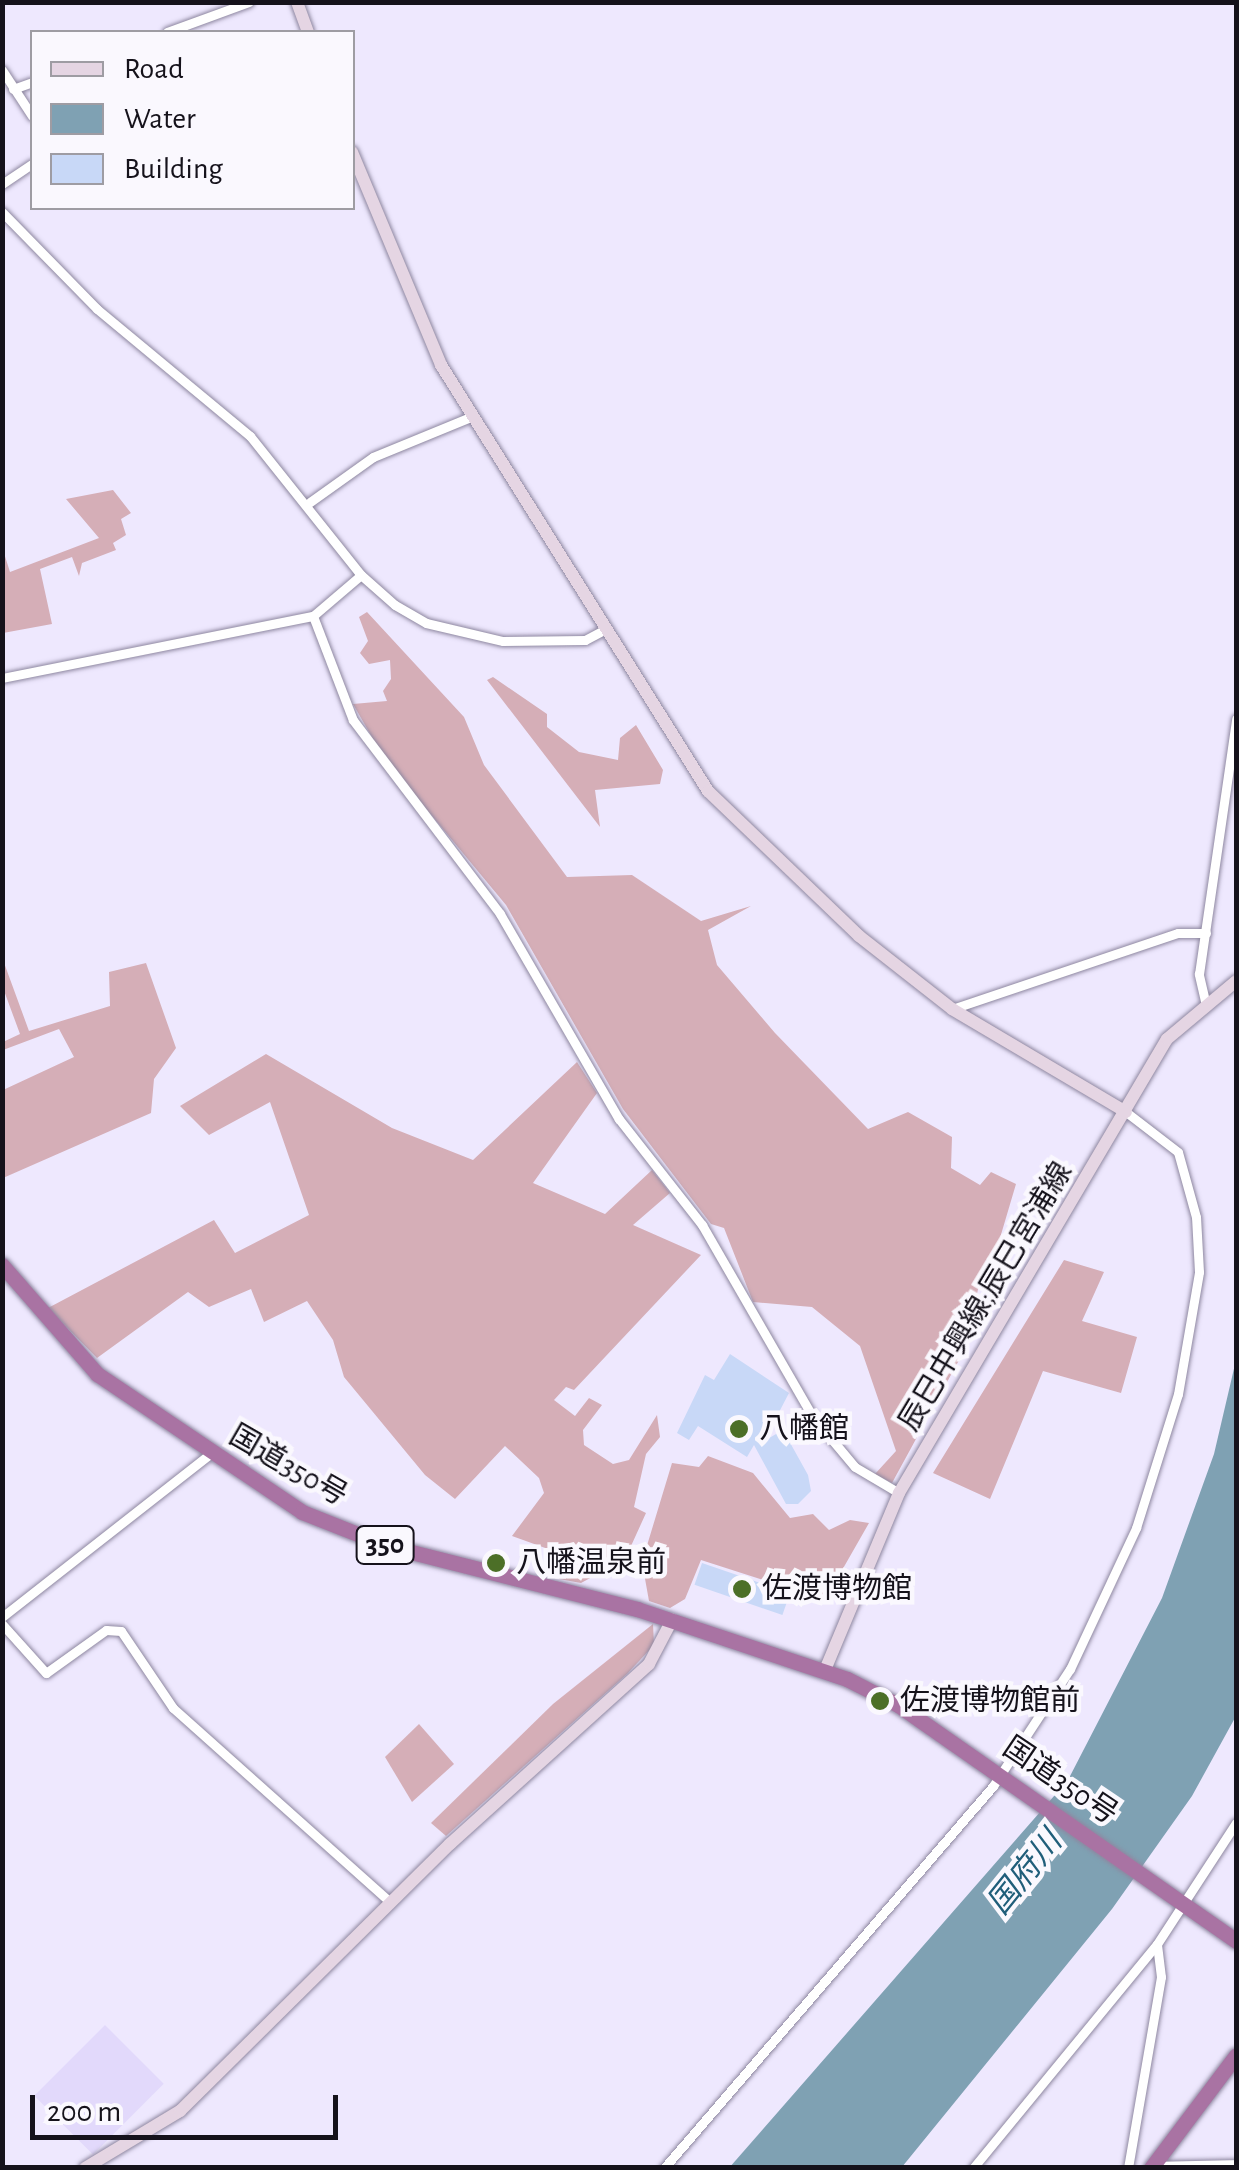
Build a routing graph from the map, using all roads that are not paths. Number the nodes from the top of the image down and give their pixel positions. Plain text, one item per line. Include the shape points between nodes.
1 (248, 2) edge
2 (297, 2) edge
3 (172, 30) edge
4 (307, 30) edge
5 (2, 70) edge
6 (30, 83) edge
7 (14, 89) junction
8 (30, 113) edge
9 (355, 160) edge
10 (30, 165) edge
11 (2, 184) edge
12 (2, 212) edge
13 (473, 416) junction
14 (310, 502) junction
15 (361, 575) junction
16 (314, 616) junction
17 (606, 629) junction
18 (2, 678) edge
19 (1236, 720) edge
20 (1206, 933) junction
21 (1236, 981) edge
22 (1209, 998) junction
23 (952, 1009) junction
24 (1126, 1112) junction
25 (2, 1265) edge
26 (210, 1454) junction
27 (898, 1492) junction
28 (2, 1620) edge
29 (672, 1620) junction
30 (826, 1670) junction
31 (1003, 1776) junction
32 (1236, 1823) edge
33 (1185, 1900) junction
34 (390, 1902) junction
35 (1236, 1941) edge
36 (1157, 1944) junction
37 (1236, 2055) edge
38 (1236, 2164) edge
39 (1151, 2167) edge
40 (85, 2168) edge
41 (664, 2168) edge
42 (973, 2168) edge
43 (1128, 2168) edge

1 - 3 street
2 - 4 street
5 - 7 street
6 - 7 street
7 - 8 street
9 - 13 street via 410,304
10 - 11 street
12 - 14 street via 97,310 250,436
13 - 14 street via 373,457
13 - 17 street
14 - 15 street
15 - 16 street
15 - 17 street via 407,614 483,637 585,640
16 - 18 street
16 - 27 street via 353,720 500,914 620,1119 702,1226 813,1418 856,1468
17 - 23 street via 687,762 744,830
19 - 20 street
20 - 22 street via 1198,974
20 - 23 street via 1178,933
21 - 22 street, 辰巳中興線;辰巳宮浦線
22 - 24 street, 辰巳中興線;辰巳宮浦線 via 1167,1039
23 - 24 street
24 - 27 street, 辰巳中興線;辰巳宮浦線
24 - 31 street via 1166,1136 1186,1174 1199,1247 1192,1325 1136,1528 1070,1669
25 - 26 highway, 国道350号 / 350 via 97,1374
26 - 28 street
26 - 29 highway, 国道350号 / 350 via 350,1533
27 - 30 street, 辰巳中興線;辰巳宮浦線
28 - 34 street via 46,1673 106,1630 122,1630 173,1708
29 - 30 highway, 国道350号 / 350
29 - 34 street via 649,1664
30 - 31 highway, 国道350号 / 350 via 898,1705
31 - 33 highway, 国道350号 / 350
31 - 41 street
32 - 33 street
33 - 35 highway, 国道350号 / 350
33 - 36 street
34 - 40 street via 180,2110
36 - 42 street
36 - 43 street via 1161,1977
37 - 39 highway
38 - 39 street

